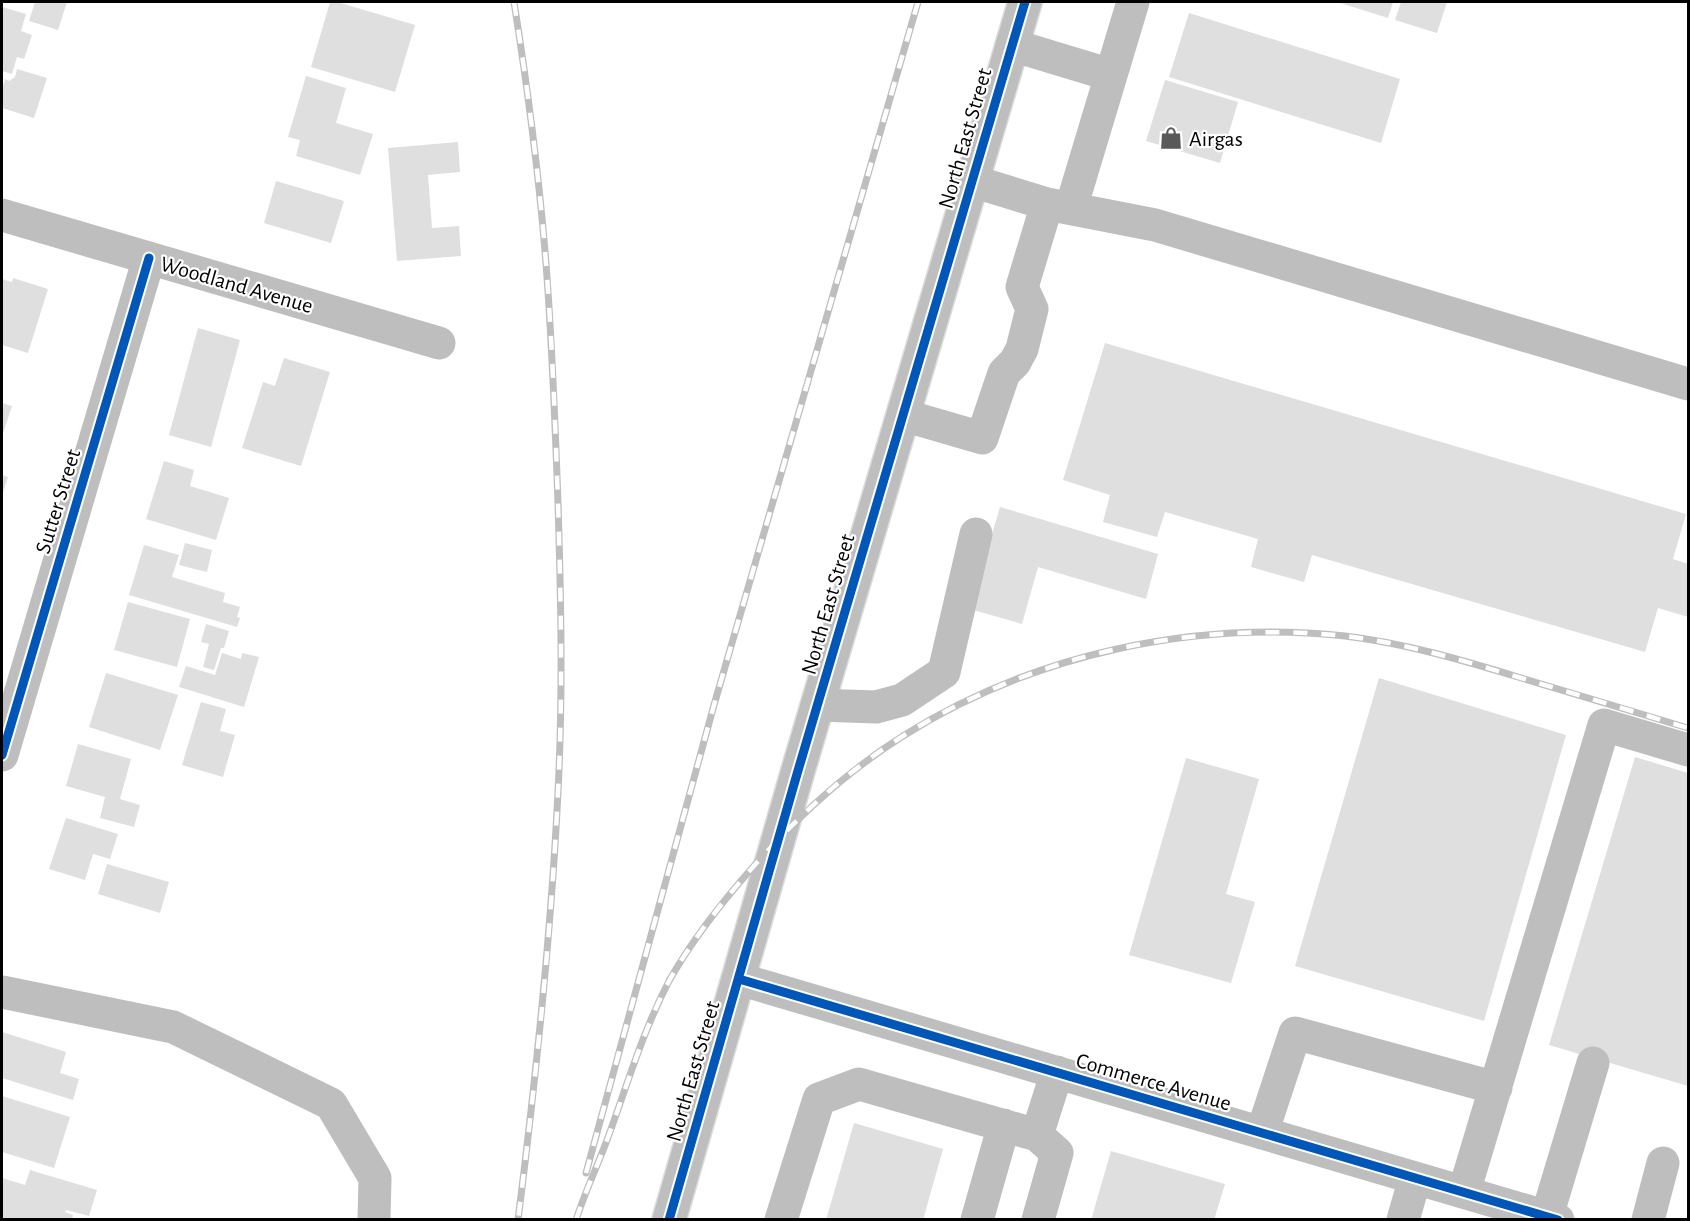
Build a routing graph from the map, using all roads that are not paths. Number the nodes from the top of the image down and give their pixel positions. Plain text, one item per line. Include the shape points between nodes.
1 (1025, 2) edge
2 (1133, 2) edge
3 (1012, 45) junction
4 (1111, 75) junction
5 (972, 181) junction
6 (1059, 206) junction
7 (2, 214) edge
8 (149, 258) junction
9 (439, 343) dead end
10 (1689, 384) edge
11 (903, 415) junction
12 (975, 534) dead end
13 (817, 705) junction
14 (1689, 750) edge
15 (2, 755) edge
16 (739, 979) junction
17 (2, 992) edge
18 (1593, 1063) dead end
19 (1057, 1072) junction
20 (1496, 1088) junction
21 (1004, 1125) junction
22 (1262, 1133) junction
23 (1037, 1135) junction
24 (1663, 1163) dead end
25 (1415, 1178) junction
26 (1464, 1192) junction
27 (1553, 1218) edge
28 (374, 1220) edge
29 (669, 1220) edge
30 (781, 1220) edge
31 (977, 1220) edge
32 (1038, 1220) edge
33 (1403, 1220) edge
34 (1648, 1220) edge

1 - 3 street, North East Street
2 - 4 street
3 - 4 street
3 - 5 street, North East Street
4 - 6 street
5 - 6 street
5 - 11 street, North East Street
6 - 10 street via 1155,225
6 - 11 street via 1022,287 1032,309 1022,349 1004,374 982,438
7 - 8 street, Woodland Avenue
8 - 9 street, Woodland Avenue
8 - 15 street, Sutter Street
11 - 13 street, North East Street
12 - 13 street via 944,672 902,700 876,707
13 - 16 street, North East Street
14 - 20 street via 1604,725
16 - 19 street, Commerce Avenue
16 - 29 street, North East Street
17 - 28 street via 173,1027 331,1104 375,1178
18 - 27 street
19 - 22 street, Commerce Avenue
19 - 23 street
20 - 22 street via 1295,1033
20 - 26 street
21 - 23 street
21 - 30 street via 859,1084 819,1099
21 - 31 street
22 - 25 street, Commerce Avenue
23 - 32 street via 1057,1153
24 - 34 street
25 - 26 street, Commerce Avenue
25 - 33 street
26 - 27 street, Commerce Avenue

